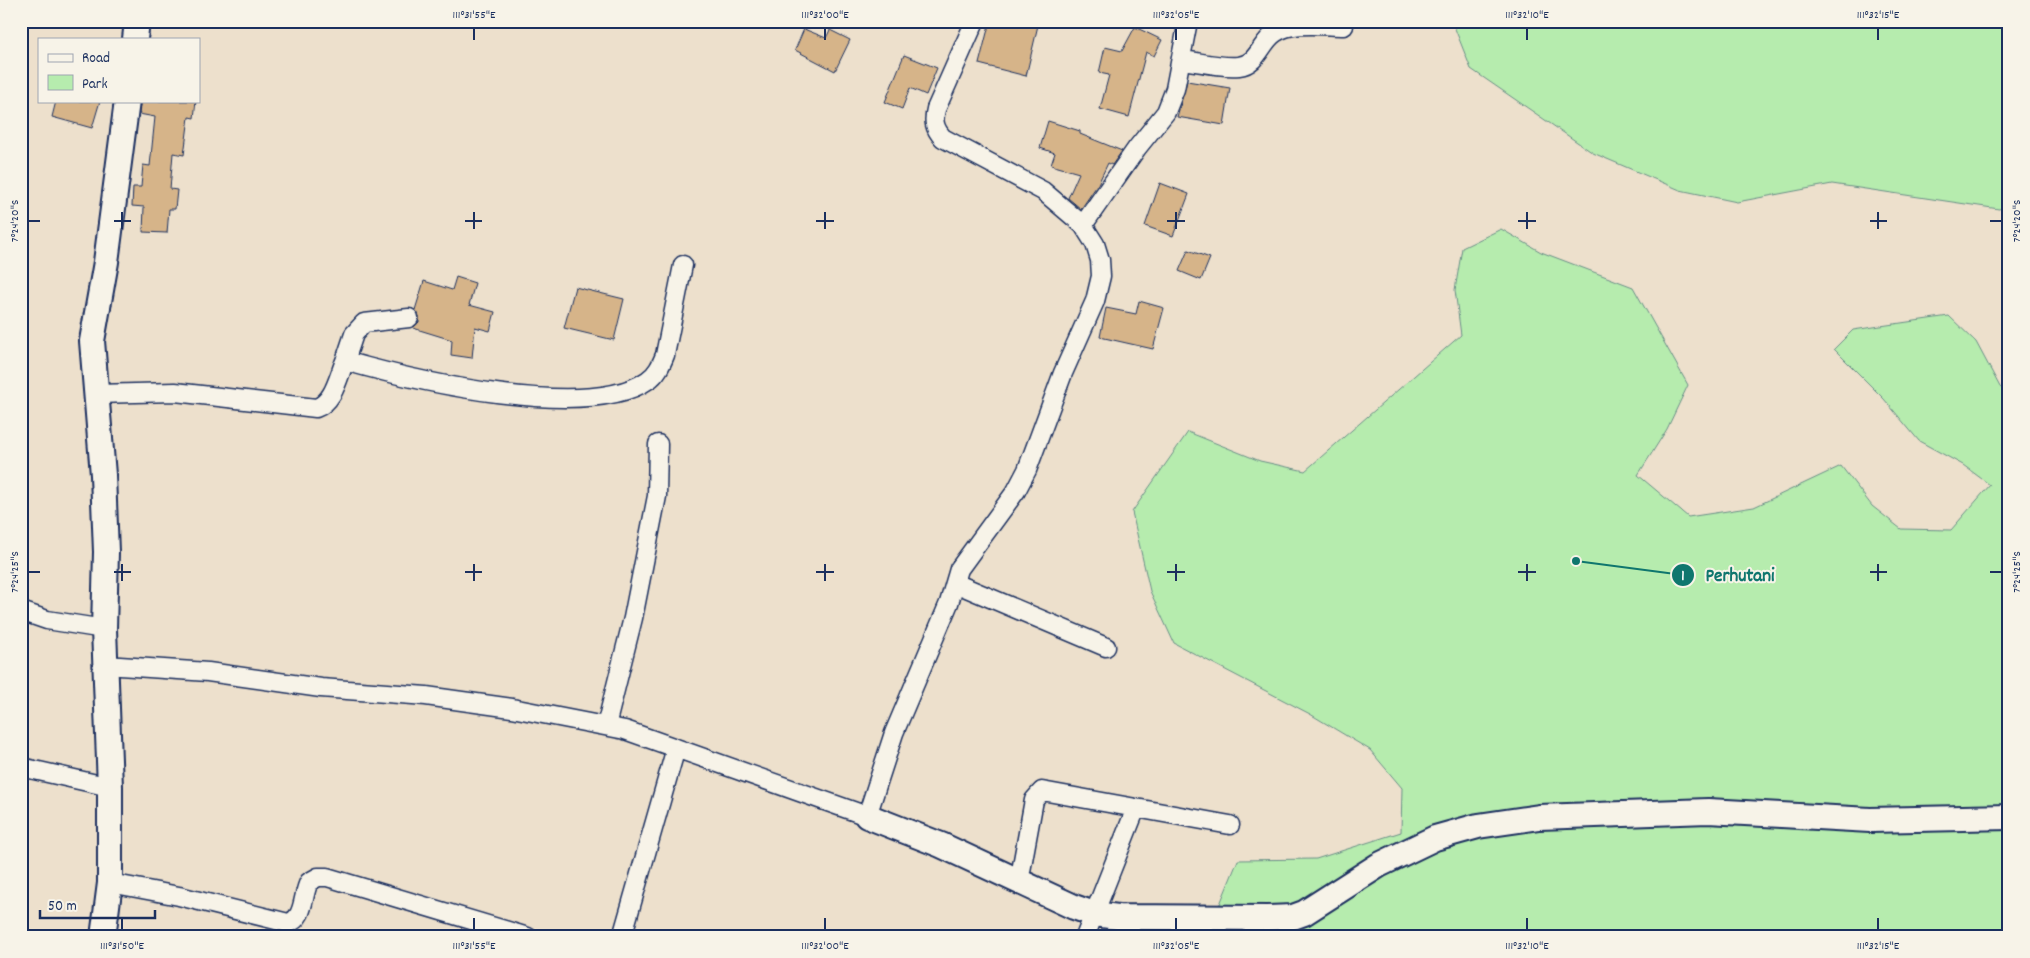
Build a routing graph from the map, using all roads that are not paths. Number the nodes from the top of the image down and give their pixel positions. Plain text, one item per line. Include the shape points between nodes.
1 (138, 21) edge
2 (974, 21) edge
3 (1188, 21) edge
4 (1344, 26) dead end
5 (135, 38) edge
6 (1182, 60) junction
7 (127, 102) edge
8 (1083, 225) junction
9 (683, 265) dead end
10 (408, 318) dead end
11 (345, 361) junction
12 (96, 394) junction
13 (658, 444) dead end
14 (955, 583) junction
15 (21, 611) edge
16 (104, 629) junction
17 (1106, 647) dead end
18 (105, 665) junction
19 (606, 726) junction
20 (676, 748) junction
21 (21, 767) edge
22 (110, 787) junction
23 (1136, 808) junction
24 (867, 816) junction
25 (2009, 817) edge
26 (1230, 825) dead end
27 (1019, 882) junction
28 (110, 883) junction
29 (1094, 914) junction
30 (103, 937) edge
31 (528, 937) edge
32 (622, 937) edge
33 (1085, 937) edge

1 - 5 main road
2 - 8 street via 936,109 936,130 943,138 1043,191
3 - 6 street
4 - 6 street via 1289,27 1276,32 1252,61 1240,66
6 - 8 street via 1166,112
7 - 12 main road via 106,262 93,328
8 - 14 street via 1100,260 1101,276 1095,300 1027,470 1016,491 967,556
9 - 11 street via 661,365 648,380 627,391 562,397 477,392 400,377
10 - 11 street via 364,323 354,334
11 - 12 street via 329,400 316,408 175,392
12 - 16 main road via 106,552
13 - 19 street via 657,496 633,618
14 - 17 street
14 - 24 street via 905,702
15 - 16 street via 48,620
16 - 18 main road
18 - 19 street via 208,672 321,688 426,696
18 - 22 main road
19 - 20 street
20 - 24 street
20 - 32 street
21 - 22 street
22 - 28 main road
23 - 26 street
23 - 27 street via 1048,791 1037,794
23 - 29 street
24 - 27 main road via 941,845
25 - 29 main road via 1870,820 1708,811 1539,817 1455,830 1435,838 1378,865 1304,913 1292,917 1118,917
27 - 29 main road
28 - 30 main road
28 - 31 street via 288,923 299,916 309,882 327,876
29 - 33 street

